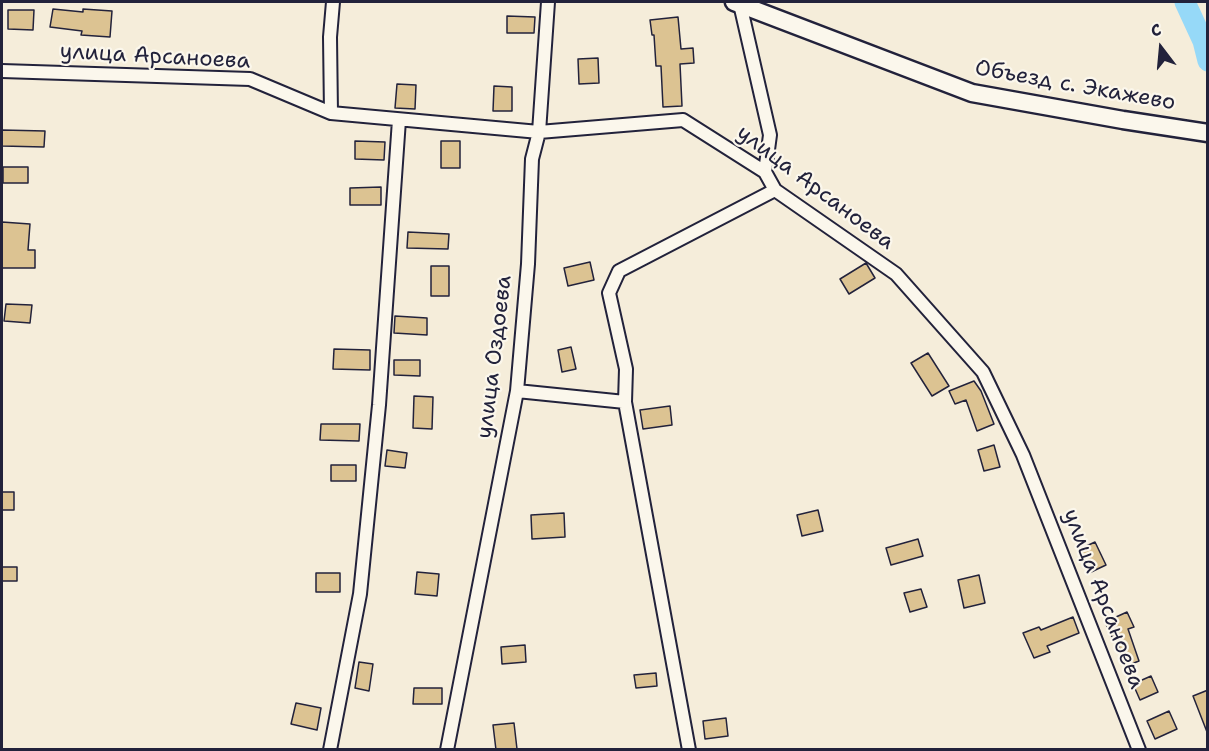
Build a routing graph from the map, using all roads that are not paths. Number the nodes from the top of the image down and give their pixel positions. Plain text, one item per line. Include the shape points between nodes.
1 (333, 2) edge
2 (548, 2) edge
3 (737, 3) edge
4 (2, 71) edge
5 (331, 113) junction
6 (399, 120) junction
7 (539, 132) junction
8 (1208, 133) edge
9 (765, 172) junction
10 (776, 190) junction
11 (517, 391) junction
12 (625, 402) junction
13 (330, 750) edge
14 (447, 750) edge
15 (689, 750) edge
16 (1139, 750) edge

1 - 5 street
2 - 7 street, улица Оздоева
3 - 8 main road, Объезд с. Экажево via 972,93
3 - 9 street via 770,135
4 - 5 street, улица Арсаноева via 250,79
5 - 6 street, улица Арсаноева
6 - 7 street, улица Арсаноева
6 - 13 street via 379,405 360,594
7 - 9 street, улица Арсаноева via 683,120
7 - 11 street, улица Оздоева via 531,159 528,264
9 - 10 street, улица Арсаноева
10 - 12 street via 619,271 609,293 626,369
10 - 16 street, улица Арсаноева via 896,274 982,372 1023,455
11 - 12 street
11 - 14 street, улица Оздоева
12 - 15 street

